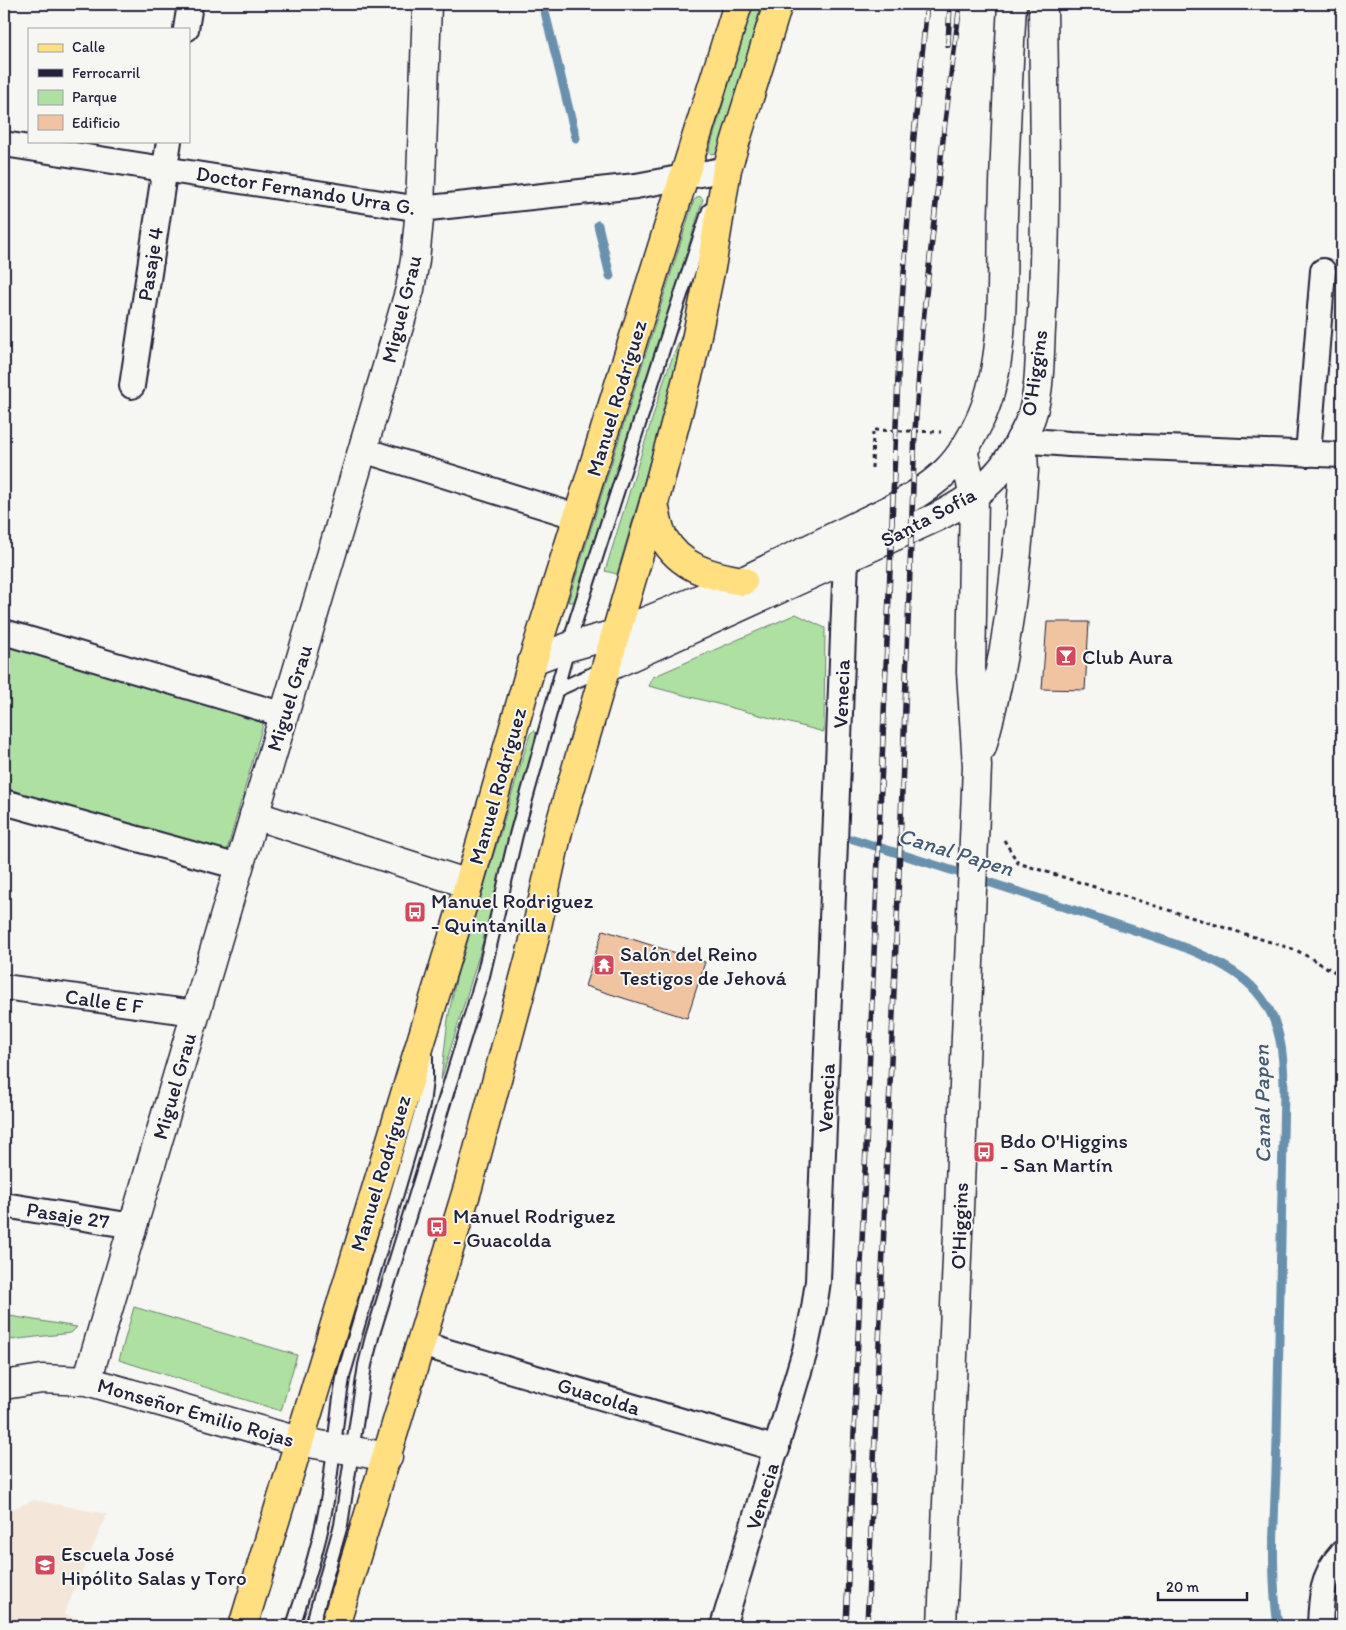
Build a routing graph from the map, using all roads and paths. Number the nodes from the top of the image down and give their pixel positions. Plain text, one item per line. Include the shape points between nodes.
1 (190, 4) edge
2 (427, 4) edge
3 (738, 4) edge
4 (778, 4) edge
5 (1012, 4) edge
6 (1043, 4) edge
7 (186, 28) edge
8 (169, 142) edge
9 (4, 144) edge
10 (165, 169) junction
11 (727, 169) junction
12 (685, 178) junction
13 (420, 209) junction
14 (1323, 271) dead end
15 (132, 386) dead end
16 (1020, 440) junction
17 (956, 441) junction
18 (362, 450) junction
19 (1308, 454) junction
20 (1342, 455) edge
21 (872, 468) dead end
22 (997, 476) junction
23 (974, 496) junction
24 (654, 503) junction
25 (1021, 505) junction
26 (578, 518) junction
27 (846, 558) junction
28 (743, 581) junction
29 (4, 632) edge
30 (615, 634) junction
31 (568, 647) junction
32 (533, 660) junction
33 (606, 668) junction
34 (557, 690) junction
35 (284, 715) junction
36 (977, 766) junction
37 (4, 802) edge
38 (254, 815) junction
39 (975, 818) junction
40 (239, 867) junction
41 (469, 884) junction
42 (1342, 976) edge
43 (8, 987) edge
44 (196, 1014) junction
45 (424, 1029) junction
46 (4, 1205) edge
47 (133, 1226) junction
48 (421, 1344) junction
49 (87, 1381) junction
50 (4, 1385) edge
51 (298, 1441) junction
52 (776, 1448) junction
53 (343, 1449) junction
54 (388, 1457) junction
55 (1342, 1553) edge
56 (243, 1626) edge
57 (293, 1626) edge
58 (312, 1626) edge
59 (335, 1626) edge
60 (722, 1626) edge
61 (942, 1626) edge
62 (1320, 1626) edge

1 - 7 street
2 - 13 street, Miguel Grau
3 - 12 main road, Manuel Rodríguez
4 - 11 main road
5 - 17 street, O'Higgins via 999,350 990,395 982,415
6 - 16 street, O'Higgins via 1044,286 1034,405
8 - 10 street, Pasaje 4
9 - 10 street, Doctor Fernando Urra G.
10 - 13 street, Doctor Fernando Urra G.
10 - 15 street, Pasaje 4
11 - 12 street, Doctor Fernando Urra G.
11 - 24 main road via 691,364
11 - 31 lane via 694,254
12 - 13 street, Doctor Fernando Urra G.
12 - 26 main road, Manuel Rodríguez
13 - 18 street, Miguel Grau via 410,288
14 - 19 street
16 - 19 street
16 - 22 street, Santa Sofía
16 - 25 street, O'Higgins via 1024,454
17 - 21 path via 873,430
17 - 22 street
17 - 23 street, O'Higgins
17 - 28 street, Santa Sofía via 939,479 913,497
18 - 26 street
18 - 35 street, Miguel Grau
19 - 20 street
22 - 23 street, Santa Sofía
22 - 25 street via 1016,494
23 - 27 street, Santa Sofía via 937,517
23 - 36 street, O'Higgins via 971,672
24 - 28 main road via 664,537 677,556 708,574
24 - 30 main road
25 - 36 street, O'Higgins via 1013,600 1002,670
26 - 32 main road, Manuel Rodríguez
27 - 33 street, Santa Sofía
27 - 52 street, Venecia via 818,1272 805,1351
28 - 30 street, Santa Sofía
29 - 35 street
30 - 31 street, Santa Sofía
30 - 33 main road
31 - 32 street, Santa Sofía
31 - 34 lane
32 - 41 main road, Manuel Rodríguez
33 - 34 lane
33 - 48 main road via 558,831 529,958 468,1186
34 - 53 lane via 516,835 483,976 365,1365
35 - 38 street, Miguel Grau
36 - 39 street, O'Higgins
37 - 40 street
38 - 40 street, Miguel Grau
38 - 41 street
39 - 42 path via 994,824 1018,863 1296,950
39 - 61 street, O'Higgins
40 - 44 street, Miguel Grau
41 - 45 main road, Manuel Rodríguez
43 - 44 street, Calle E F
44 - 47 street, Miguel Grau
45 - 51 main road, Manuel Rodríguez
45 - 53 lane via 426,1080 423,1105 351,1346 340,1396
46 - 47 street, Pasaje 27
47 - 49 street, Miguel Grau
48 - 52 street, Guacolda
48 - 54 main road
49 - 50 street, Monseñor Emilio Rojas via 42,1379
49 - 51 street, Monseñor Emilio Rojas
51 - 53 street, Monseñor Emilio Rojas
51 - 56 main road, Manuel Rodríguez
52 - 60 street, Venecia
53 - 54 street, Monseñor Emilio Rojas
53 - 57 lane
53 - 58 lane via 340,1525
54 - 59 main road
55 - 62 street via 1324,1586

